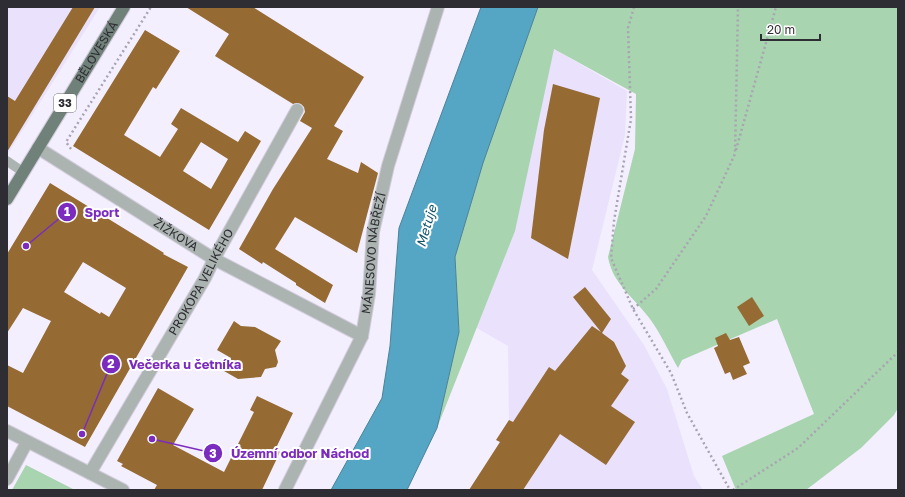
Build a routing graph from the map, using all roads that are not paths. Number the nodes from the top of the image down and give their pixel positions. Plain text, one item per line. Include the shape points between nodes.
1 (124, 7) edge
2 (438, 7) edge
3 (297, 110) dead end
4 (38, 148) junction
5 (7, 161) edge
6 (23, 172) junction
7 (7, 199) edge
8 (214, 259) junction
9 (362, 336) junction
10 (7, 431) edge
11 (27, 442) junction
12 (90, 473) junction
13 (7, 479) edge
14 (123, 490) edge
15 (285, 490) edge

1 - 4 main road, BĚLOVESKÁ / 33
2 - 9 street, MÁNESOVO NÁBŘEŽÍ via 388,166 373,232 369,294
3 - 8 street, PROKOPA VELIKÉHO
4 - 6 main road, BĚLOVESKÁ / 33
4 - 8 street, ŽIŽKOVA
5 - 6 lane
6 - 7 main road, BĚLOVESKÁ / 33
8 - 9 street, ŽIŽKOVA
8 - 12 street, PROKOPA VELIKÉHO
9 - 15 street, MÁNESOVO NÁBŘEŽÍ
10 - 11 street
11 - 12 street
11 - 13 street
12 - 14 street

